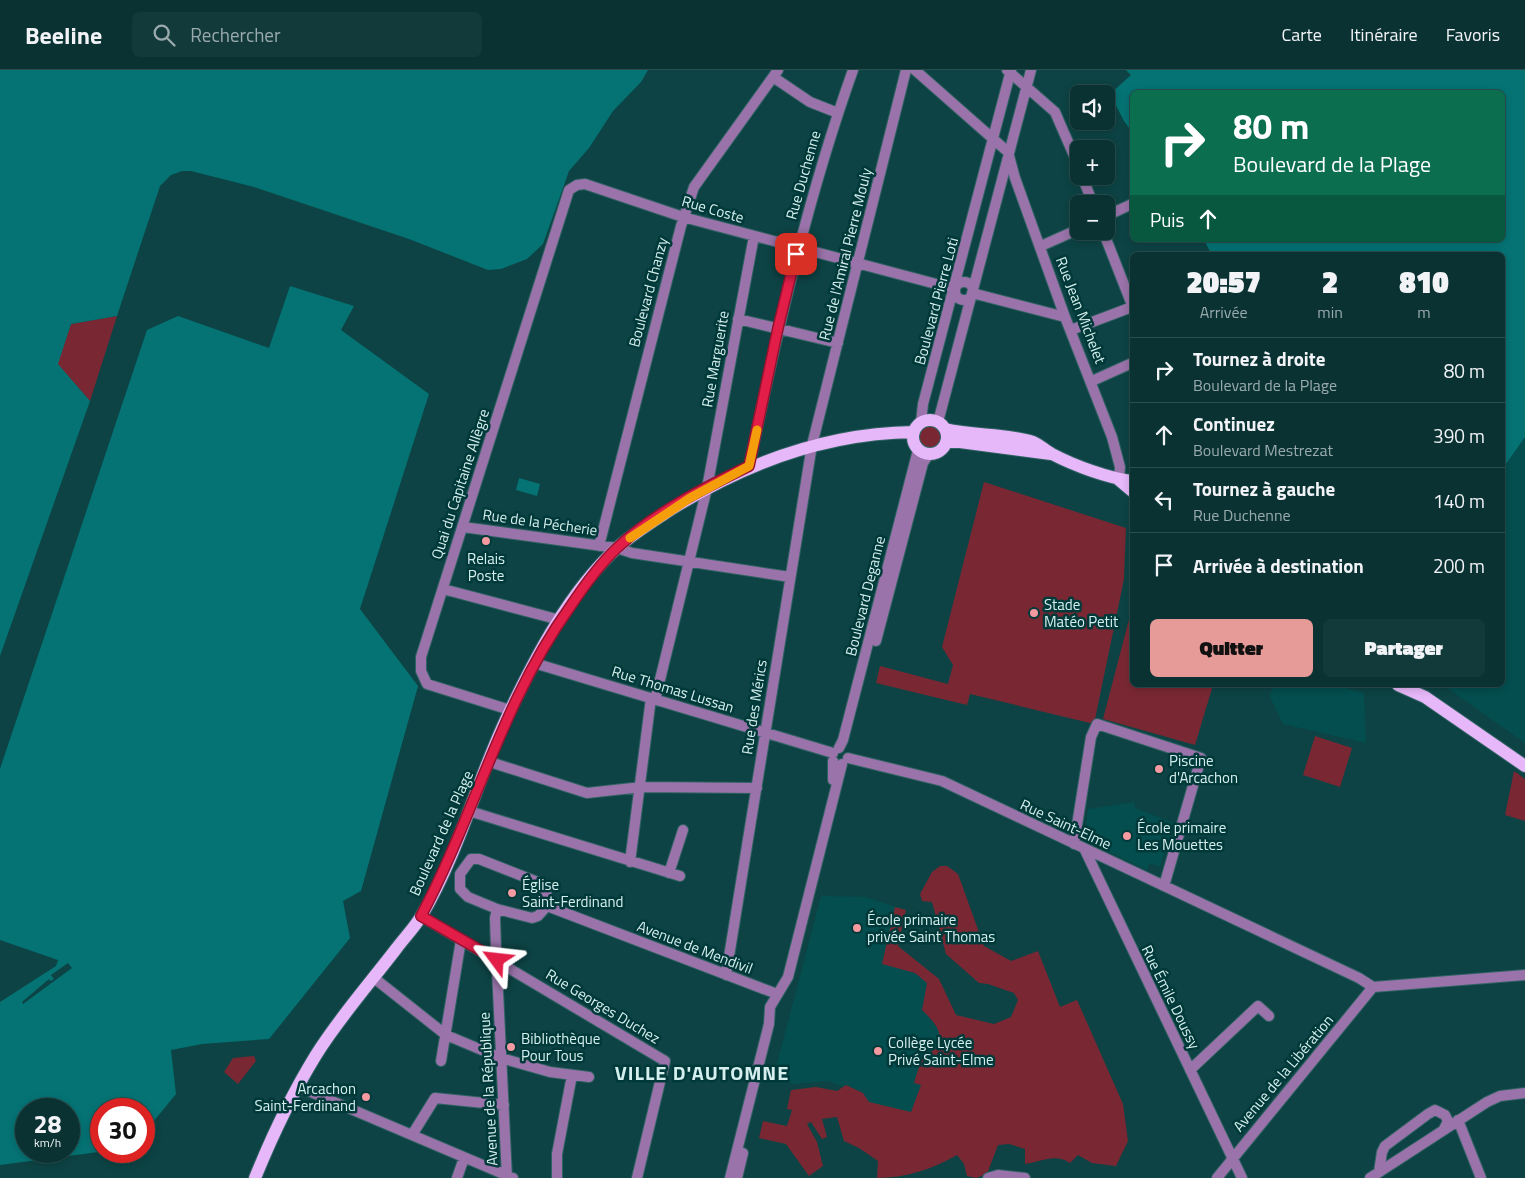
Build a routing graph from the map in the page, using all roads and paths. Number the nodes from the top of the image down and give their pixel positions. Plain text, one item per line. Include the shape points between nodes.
1 (853, 70) edge
2 (906, 70) edge
3 (915, 70) edge
4 (1031, 70) edge
5 (1010, 71) edge
6 (776, 73) edge
7 (1027, 88) junction
8 (838, 113) junction
9 (993, 136) junction
10 (1070, 146) edge
11 (1008, 152) junction
12 (980, 188) junction
13 (998, 193) junction
14 (1130, 205) edge
15 (1115, 212) edge
16 (683, 217) junction
17 (1070, 232) edge
18 (754, 236) junction
19 (1106, 240) edge
20 (1041, 246) junction
21 (798, 248) junction
22 (858, 264) junction
23 (955, 289) junction
24 (536, 293) joint
25 (972, 293) junction
26 (1130, 301) edge
27 (1130, 307) edge
28 (1065, 317) junction
29 (738, 319) junction
30 (778, 328) junction
31 (1071, 330) junction
32 (838, 343) junction
33 (1130, 364) edge
34 (1092, 381) junction
35 (942, 425) junction
36 (918, 427) junction
37 (946, 442) junction
38 (812, 444) junction
39 (924, 452) junction
40 (1053, 454) junction
41 (749, 466) junction
42 (1119, 480) junction
43 (1130, 481) edge
44 (707, 488) junction
45 (1130, 490) edge
46 (463, 527) junction
47 (599, 546) junction
48 (617, 548) junction
49 (689, 562) junction
50 (790, 577) junction
51 (443, 589) junction
52 (560, 620) junction
53 (534, 663) junction
54 (1402, 687) edge
55 (1422, 687) edge
56 (653, 699) junction
57 (510, 710) junction
58 (766, 733) junction
59 (840, 756) junction
60 (1525, 756) edge
61 (490, 762) junction
62 (1525, 766) edge
63 (639, 788) junction
64 (757, 788) junction
65 (468, 811) junction
66 (683, 830) dead end
67 (1079, 846) junction
68 (630, 862) junction
69 (445, 868) junction
70 (669, 872) junction
71 (460, 874) junction
72 (680, 876) dead end
73 (1164, 886) junction
74 (547, 906) junction
75 (497, 909) junction
76 (421, 916) junction
77 (462, 940) junction
78 (497, 960) junction
79 (726, 975) junction
80 (1525, 975) edge
81 (374, 978) junction
82 (1373, 987) junction
83 (777, 994) junction
84 (1269, 1016) dead end
85 (446, 1035) junction
86 (501, 1058) junction
87 (441, 1061) dead end
88 (1190, 1070) junction
89 (572, 1075) junction
90 (589, 1077) dead end
91 (299, 1087) junction
92 (1525, 1093) edge
93 (504, 1105) junction
94 (1458, 1120) junction
95 (1444, 1130) junction
96 (412, 1135) junction
97 (464, 1158) junction
98 (1232, 1159) junction
99 (1379, 1172) junction
100 (509, 1177) edge
101 (1009, 1177) edge
102 (255, 1178) edge
103 (457, 1178) edge
104 (557, 1178) edge
105 (637, 1178) edge
106 (730, 1178) edge
107 (737, 1178) edge
108 (988, 1178) edge
109 (1025, 1178) edge
110 (1217, 1178) edge
111 (1242, 1178) edge
112 (1370, 1178) edge
113 (1481, 1178) edge

1 - 8 street, Rue Duchenne
2 - 22 street, Rue de l'Amiral Pierre Mouly
3 - 9 street
4 - 7 street
5 - 7 street, Boulevard Pierre Loti
5 - 9 street, Boulevard Pierre Loti
6 - 8 street via 810,102
6 - 16 street, Boulevard Chanzy via 694,187
7 - 10 street, Boulevard Pierre Loti via 1055,112
7 - 11 street
8 - 21 street, Rue Duchenne
9 - 11 street
9 - 12 street, Boulevard Pierre Loti
11 - 13 street
11 - 20 street, Rue Jean Michelet
12 - 13 street
12 - 23 street, Boulevard Pierre Loti
13 - 25 street
14 - 15 street
16 - 18 street, Rue Coste
16 - 24 street, Rue Coste via 585,184 569,190
16 - 47 street, Boulevard Chanzy
17 - 20 street
18 - 21 street, Rue Coste
18 - 29 street, Rue Marguerite
19 - 26 street
20 - 28 street, Rue Jean Michelet
21 - 22 street, Rue Coste
21 - 30 street, Rue Duchenne
22 - 23 street, Rue Coste
22 - 32 street, Rue de l'Amiral Pierre Mouly
23 - 25 street, Rue Coste via 960,283 966,283
23 - 36 street, Boulevard Pierre Loti
24 - 46 street, Quai du Capitaine Allègre
25 - 28 street
25 - 35 street
27 - 31 street
28 - 31 street, Rue Jean Michelet
29 - 30 street
29 - 44 street, Rue Marguerite
30 - 32 street
30 - 41 street, Rue Duchenne
31 - 34 street, Rue Jean Michelet
32 - 38 street, Rue de l'Amiral Pierre Mouly
33 - 34 street
34 - 42 street, Rue Jean Michelet via 1112,437 1120,467
35 - 36 main road via 927,420
35 - 37 main road
35 - 40 main road via 960,433 1001,435 1034,443
36 - 38 main road, Boulevard de la Plage
36 - 39 main road via 914,441
37 - 39 main road via 938,452
37 - 40 main road
38 - 41 main road, Boulevard de la Plage
38 - 50 street, Rue des Mérics
39 - 59 street, Boulevard Deganne
40 - 42 main road
41 - 44 main road, Boulevard de la Plage
42 - 43 main road
42 - 45 main road
44 - 48 main road, Boulevard de la Plage
44 - 49 street, Rue Marguerite
46 - 47 street, Rue de la Pécherie
46 - 51 street, Quai du Capitaine Allègre
47 - 48 street, Rue de la Pécherie
48 - 49 street, Rue de la Pécherie
48 - 52 main road, Boulevard de la Plage via 586,583
49 - 50 street, Rue de la Pécherie
49 - 56 street, Rue Marguerite
50 - 58 street, Rue des Mérics
51 - 52 street
51 - 57 street, Quai du Capitaine Allègre via 421,656 421,671 427,684
52 - 53 main road, Boulevard de la Plage
53 - 56 street, Rue Thomas Lussan
53 - 57 main road, Boulevard de la Plage
54 - 62 main road via 1452,714
55 - 60 main road
56 - 58 street, Rue Thomas Lussan
56 - 63 street, Rue Marguerite
57 - 61 main road, Boulevard de la Plage
58 - 59 street, Rue Thomas Lussan
58 - 64 street, Rue des Mérics
59 - 67 street, Rue Saint-Elme via 942,781
59 - 83 street, Boulevard Deganne via 788,977
61 - 63 street via 587,793
61 - 65 main road, Boulevard de la Plage
63 - 64 street
63 - 68 street, Rue Marguerite
64 - 79 street, Rue des Mérics
65 - 68 street
65 - 69 main road, Boulevard de la Plage
66 - 70 street
67 - 73 street, Rue Saint-Elme
67 - 73 street via 1091,737 1097,724 1201,758
67 - 88 street, Rue Émile Doussy
68 - 70 street
69 - 71 street
69 - 76 main road, Boulevard de la Plage
70 - 72 street
71 - 74 street via 472,859 479,859 540,883 546,891
71 - 75 street via 460,889 468,897
73 - 82 street, Rue Saint-Elme
74 - 75 street via 532,918
74 - 79 street, Avenue de Mendivil
75 - 78 street, Avenue de la République
76 - 77 street, Rue Georges Duchez
76 - 81 main road, Boulevard de la Plage
77 - 78 street, Rue Georges Duchez
77 - 85 street
78 - 86 street, Avenue de la République
78 - 105 street, Rue Georges Duchez via 665,1061
79 - 83 street, Avenue de Mendivil
80 - 82 street
81 - 85 street
81 - 91 main road, Boulevard de la Plage via 317,1054
82 - 98 street, Avenue de la Libération
83 - 106 street, Boulevard Deganne via 770,1007 769,1024
83 - 107 street, Boulevard Deganne via 775,1023
84 - 88 street via 1258,1006
85 - 86 street
85 - 87 street
86 - 89 street
86 - 93 street, Avenue de la République
88 - 98 street, Rue Émile Doussy
89 - 90 street
89 - 104 street via 557,1154
91 - 96 street
91 - 102 main road, Boulevard de la Plage via 272,1137
92 - 94 street via 1500,1096
93 - 96 street via 435,1098
93 - 100 street, Avenue de la République
94 - 95 street
94 - 113 street
95 - 99 street
95 - 99 street via 1448,1121 1446,1115 1434,1110 1385,1146
96 - 97 street
97 - 100 street
97 - 103 street
98 - 110 street, Avenue de la Libération
98 - 111 street, Rue Émile Doussy
99 - 112 street
101 - 108 street via 998,1175
101 - 109 street

